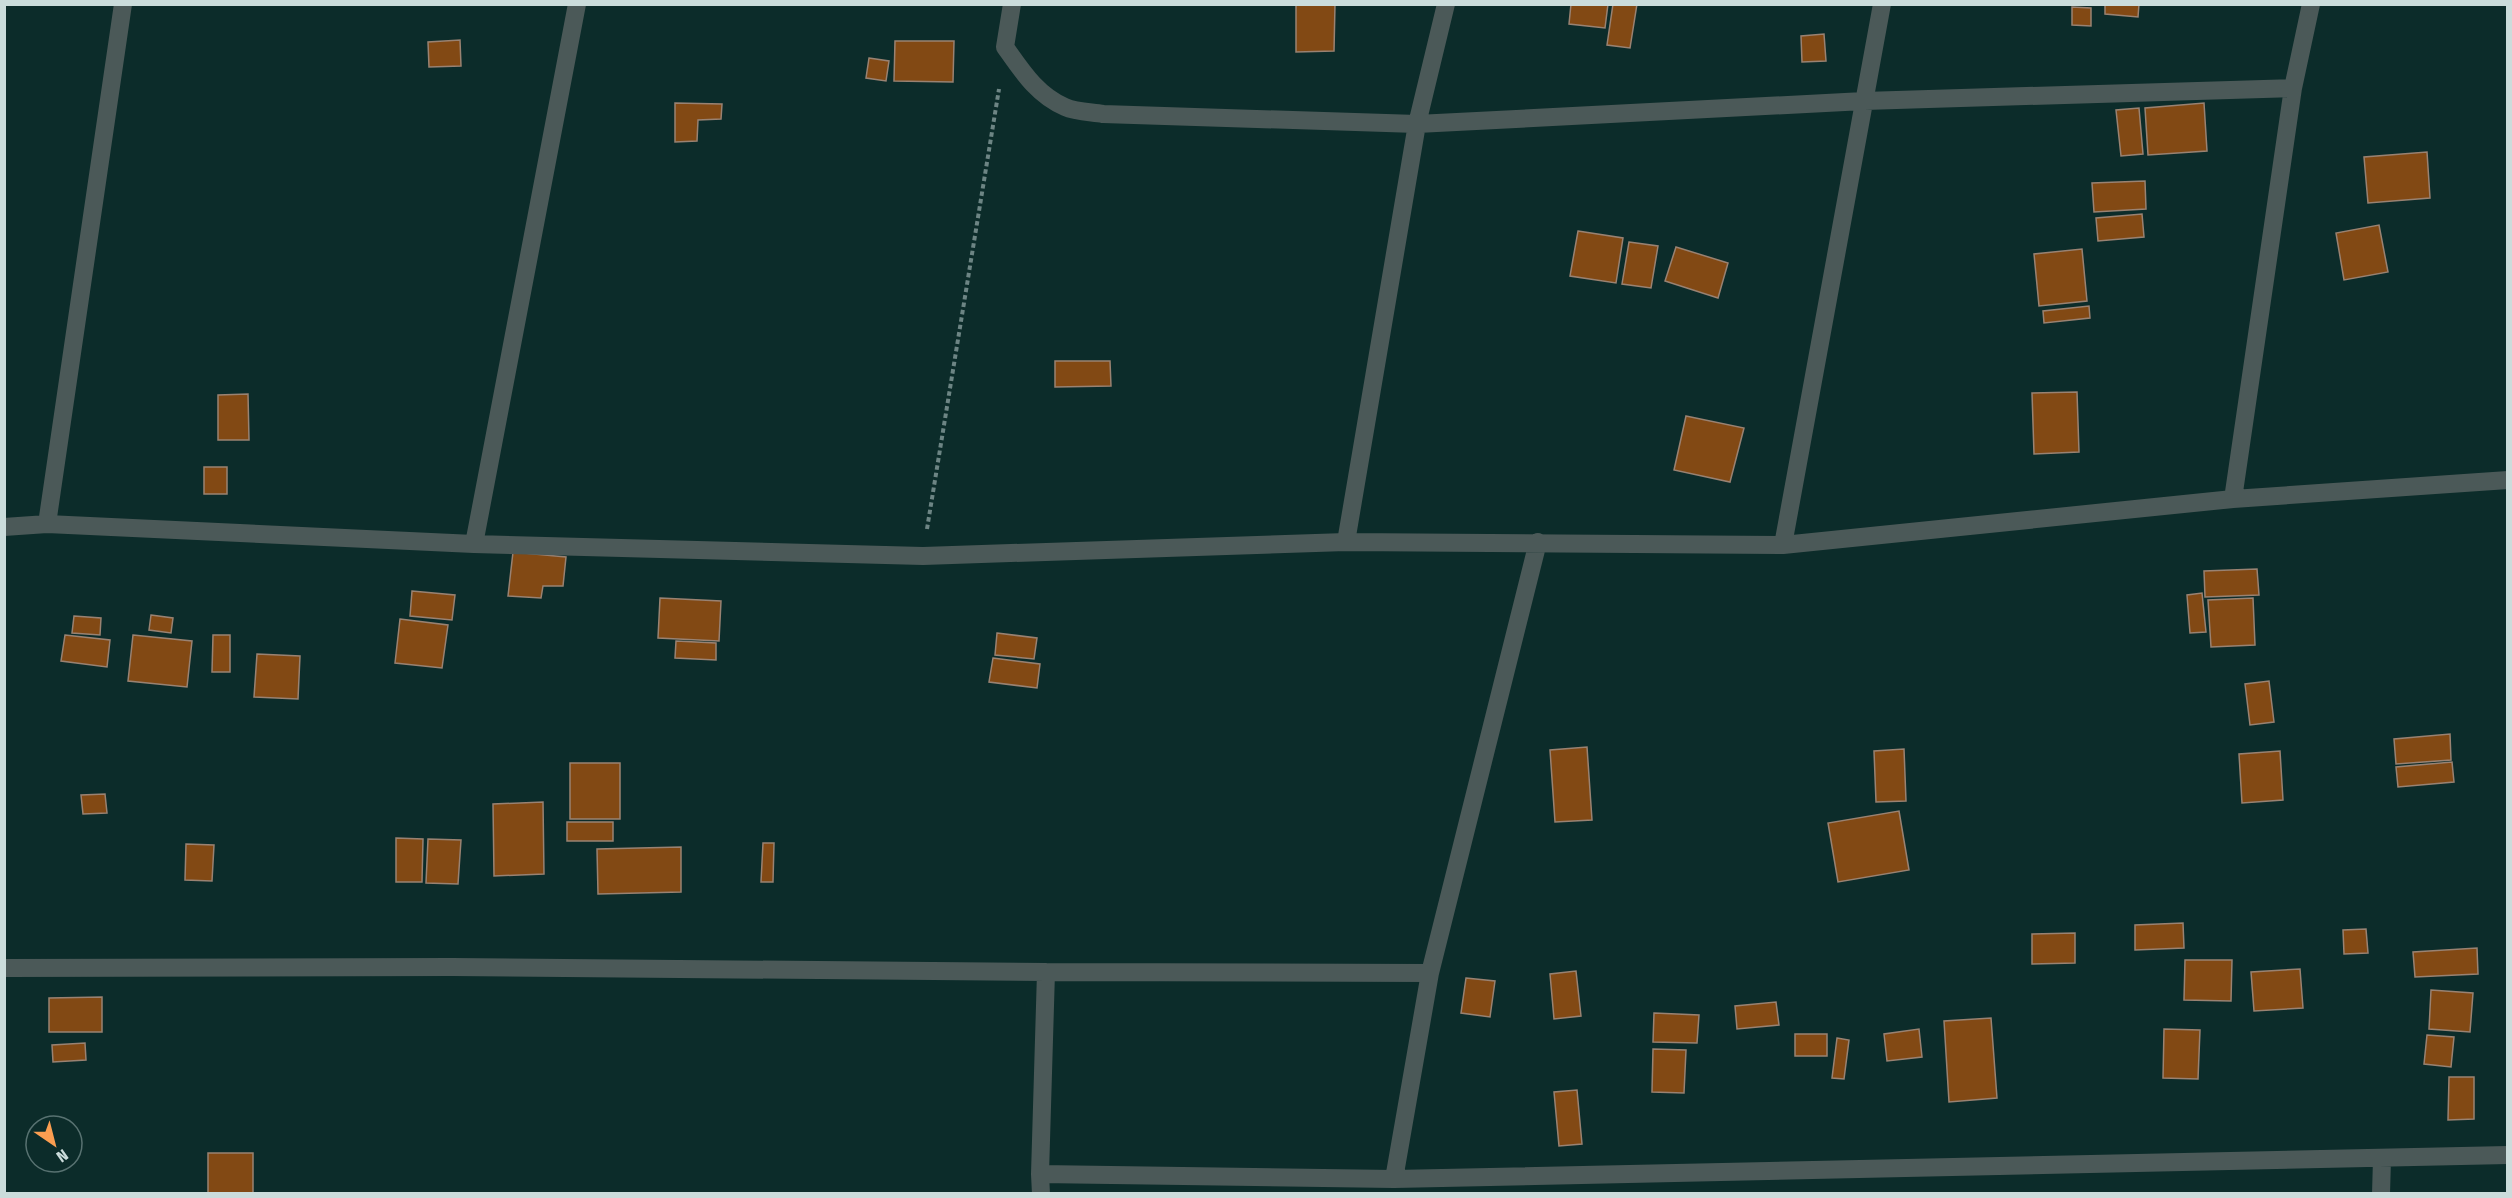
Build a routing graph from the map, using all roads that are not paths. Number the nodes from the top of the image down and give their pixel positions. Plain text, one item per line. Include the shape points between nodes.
1 (123, 4) edge
2 (577, 4) edge
3 (1011, 4) edge
4 (1446, 4) edge
5 (1882, 4) edge
6 (2310, 4) edge
7 (2294, 88) junction
8 (1864, 101) junction
9 (1417, 124) junction
10 (2508, 480) edge
11 (2233, 499) junction
12 (47, 524) junction
13 (4, 526) edge
14 (1346, 542) junction
15 (1538, 542) junction
16 (474, 544) junction
17 (1783, 544) junction
18 (4, 968) edge
19 (1046, 972) junction
20 (1430, 973) junction
21 (2508, 1155) edge
22 (2382, 1159) junction
23 (1040, 1174) junction
24 (1394, 1179) junction
25 (1041, 1194) edge
26 (2381, 1194) edge

1 - 12 street
2 - 16 street
3 - 9 street via 1005,47 1042,94 1067,108 1103,114
4 - 9 street
5 - 8 street
6 - 7 street
7 - 8 street
7 - 11 street
8 - 9 street
8 - 17 street
9 - 14 street
10 - 11 street
11 - 17 street
12 - 13 street
12 - 16 street
14 - 15 street
14 - 16 street via 923,556
15 - 17 street
15 - 20 street
18 - 19 street
19 - 20 street
19 - 23 street
20 - 24 street
21 - 22 street
22 - 24 street
22 - 26 street
23 - 24 street
23 - 25 street

